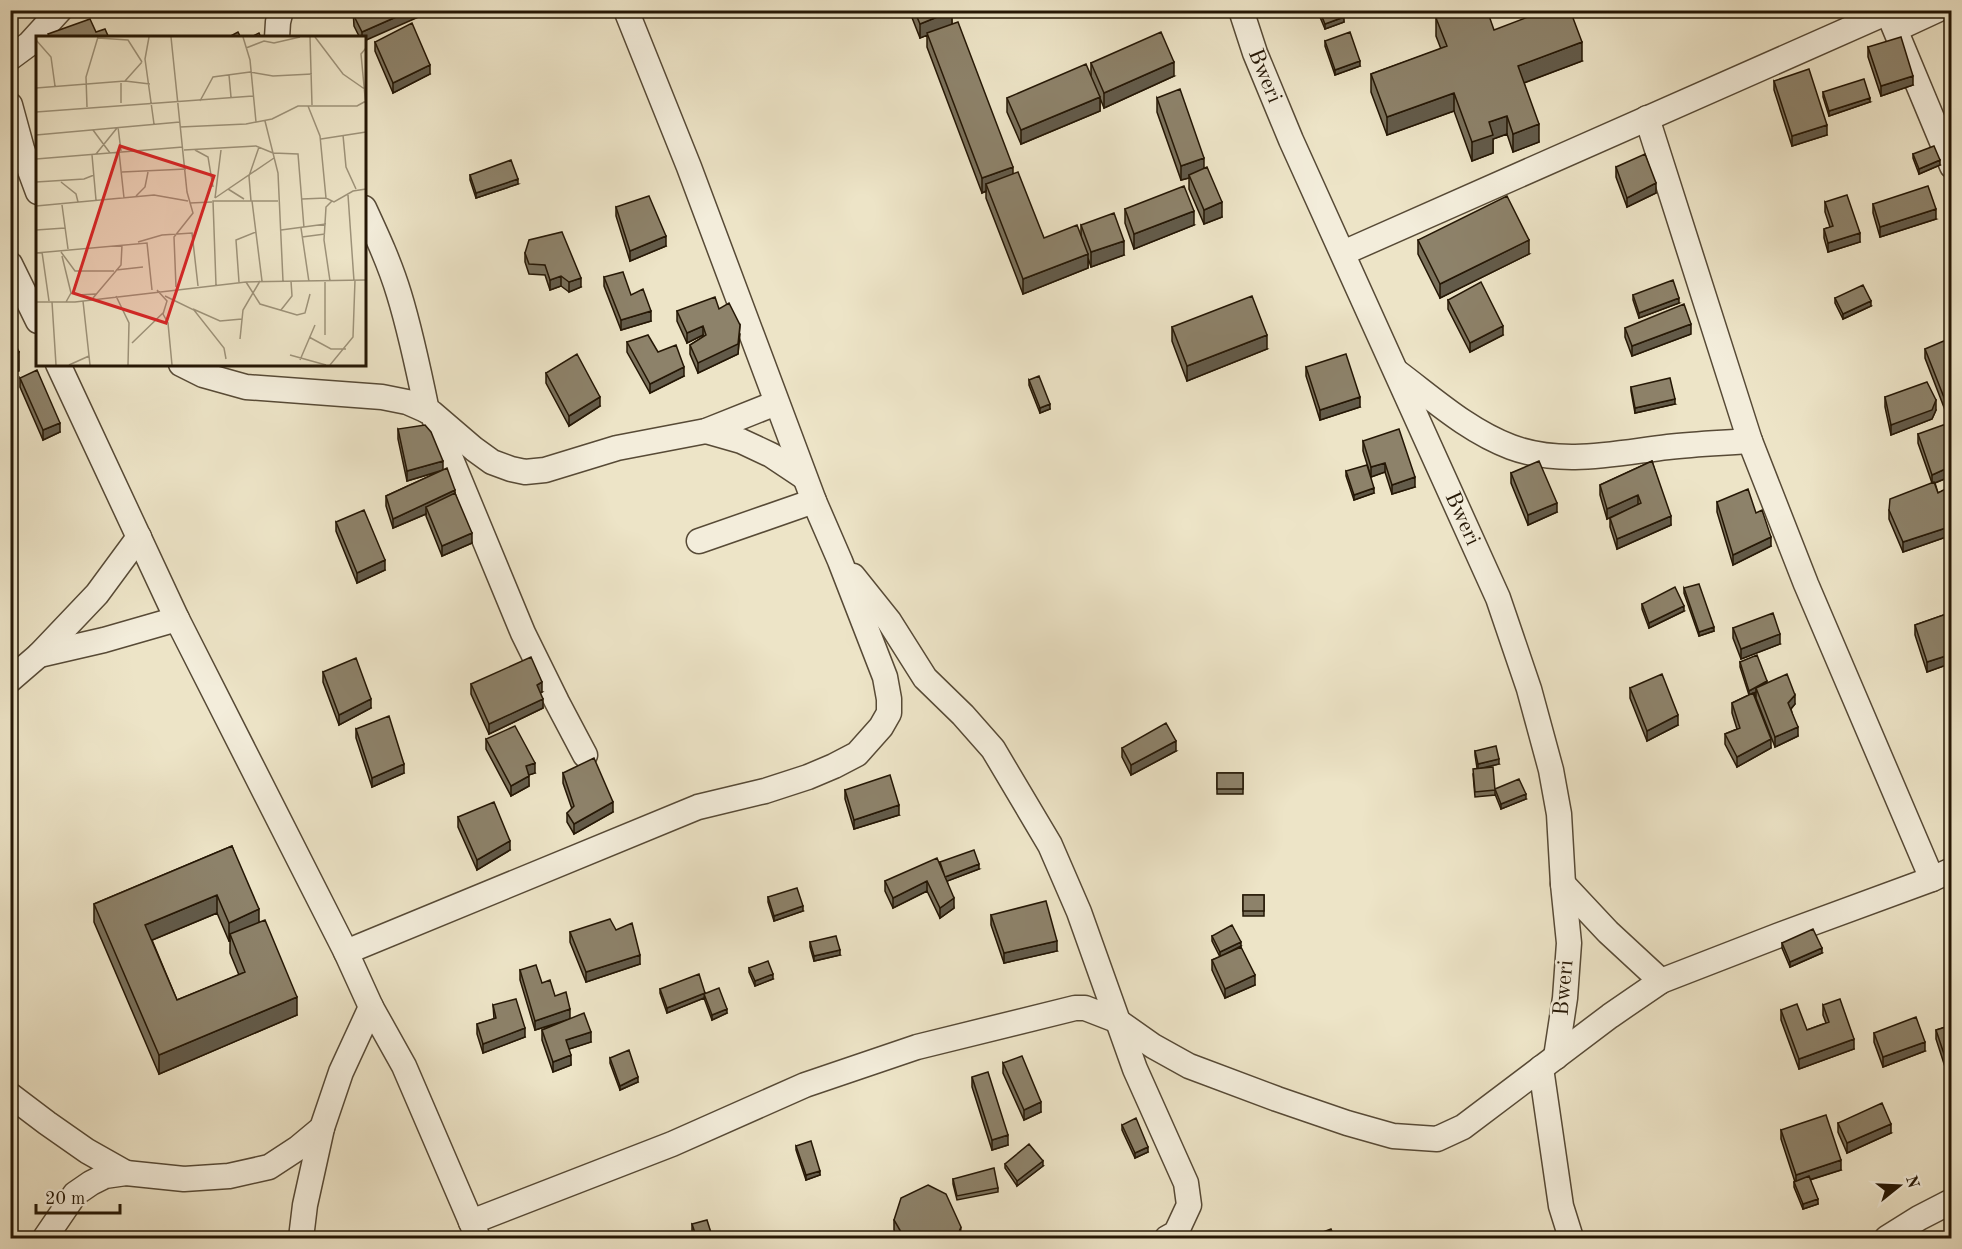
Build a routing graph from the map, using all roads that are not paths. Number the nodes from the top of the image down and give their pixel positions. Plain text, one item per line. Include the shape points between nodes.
1 (60, 10) edge
2 (626, 10) edge
3 (1240, 10) edge
4 (1937, 10) edge
5 (1890, 17) edge
6 (10, 58) edge
7 (10, 105) edge
8 (1647, 118) junction
9 (1952, 166) edge
10 (36, 187) edge
11 (366, 212) edge
12 (1343, 253) junction
13 (13, 268) edge
14 (36, 278) edge
15 (36, 317) edge
16 (59, 366) edge
17 (186, 366) edge
18 (1395, 370) junction
19 (776, 403) junction
20 (429, 412) junction
21 (706, 431) junction
22 (1750, 441) junction
23 (804, 477) junction
24 (814, 501) junction
25 (139, 537) junction
26 (699, 541) dead end
27 (840, 561) junction
28 (177, 619) junction
29 (39, 655) junction
30 (10, 680) edge
31 (585, 755) dead end
32 (1942, 874) edge
33 (1563, 884) junction
34 (346, 952) junction
35 (1661, 981) junction
36 (371, 1007) junction
37 (1116, 1020) junction
38 (1548, 1063) junction
39 (10, 1095) edge
40 (322, 1128) junction
41 (126, 1173) junction
42 (1952, 1201) edge
43 (474, 1230) edge
44 (45, 1239) edge
45 (301, 1239) edge
46 (1167, 1239) edge
47 (1571, 1239) edge
48 (1887, 1239) edge

1 - 6 street
2 - 19 street
3 - 12 street, Bweri via 1291,140
4 - 5 street
5 - 8 street
5 - 9 street
7 - 10 street
8 - 12 street
8 - 22 street
11 - 20 street via 399,292
12 - 18 street, Bweri
13 - 14 street
13 - 15 street
16 - 25 street
17 - 20 street via 246,387 382,397
18 - 22 street via 1472,427 1511,447 1560,458
18 - 33 street, Bweri via 1498,598 1517,651 1551,770 1559,814
19 - 21 street
19 - 23 street
20 - 21 street via 492,462 525,472 545,470 617,448
20 - 31 street via 523,633
21 - 23 street via 761,450
22 - 32 street via 1806,584
23 - 24 street
24 - 26 street
24 - 27 street
25 - 28 street
25 - 29 street via 97,594
27 - 34 street via 885,676 889,699 889,713 857,754 808,777 698,807
27 - 37 street via 889,621 925,678 993,749 1017,788 1050,845 1075,903
28 - 29 street
28 - 34 street
29 - 30 street
32 - 35 street
33 - 35 street
33 - 38 street, Bweri via 1569,943 1565,998
34 - 36 street
35 - 38 street
36 - 40 street via 341,1072
36 - 43 street via 404,1066
37 - 38 street via 1189,1066 1393,1136 1437,1139 1462,1127
37 - 43 street via 1075,1008 917,1047 805,1085
37 - 46 street via 1186,1183 1189,1205 1176,1233
38 - 47 street, Bweri via 1561,1206
39 - 41 street via 87,1151
40 - 41 street via 269,1167 229,1176 184,1179
40 - 45 street
41 - 44 street via 105,1176 75,1194
42 - 48 street

